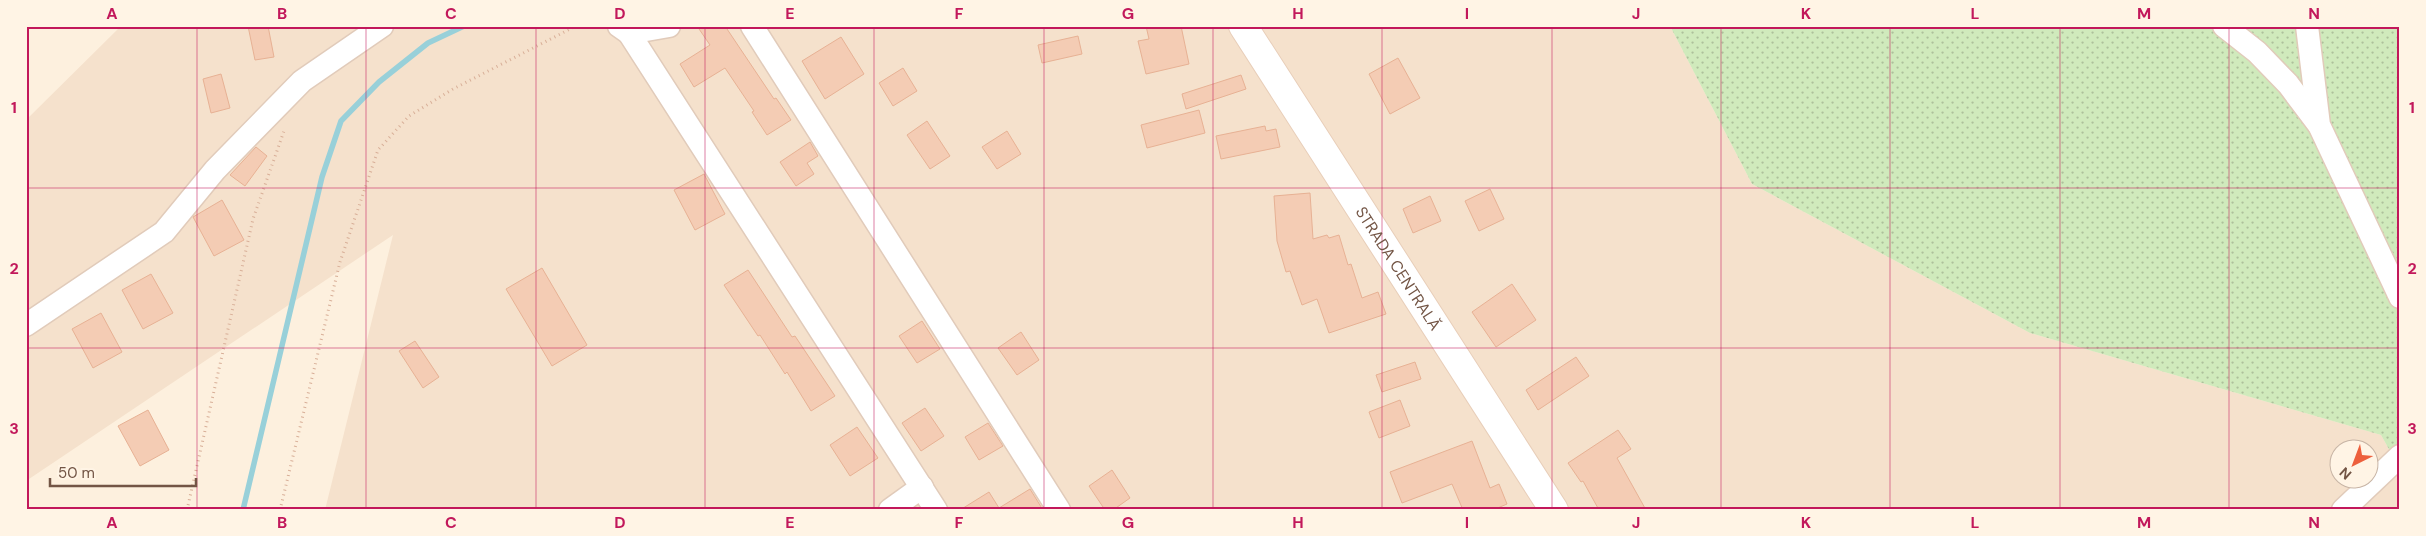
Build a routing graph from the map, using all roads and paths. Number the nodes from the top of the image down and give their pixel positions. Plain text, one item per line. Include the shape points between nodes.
1 (382, 26) edge
2 (576, 26) edge
3 (669, 26) edge
4 (752, 26) edge
5 (1243, 26) edge
6 (2224, 26) edge
7 (2307, 26) edge
8 (624, 30) edge
9 (2319, 125) junction
10 (286, 127) dead end
11 (2400, 297) edge
12 (26, 325) edge
13 (2400, 456) edge
14 (922, 487) junction
15 (186, 510) edge
16 (280, 510) edge
17 (890, 510) edge
18 (936, 510) edge
19 (1059, 510) edge
20 (1554, 510) edge
21 (2342, 510) edge

1 - 12 street via 302,81 215,170 164,232
2 - 16 path via 453,89 409,116 378,150 340,262
3 - 8 street
4 - 19 street
5 - 20 main road, STRADA CENTRALĂ
6 - 9 street via 2257,52 2288,84
7 - 9 street
8 - 14 street
9 - 11 street
10 - 15 path via 253,219
13 - 21 street
14 - 17 street
14 - 18 street

